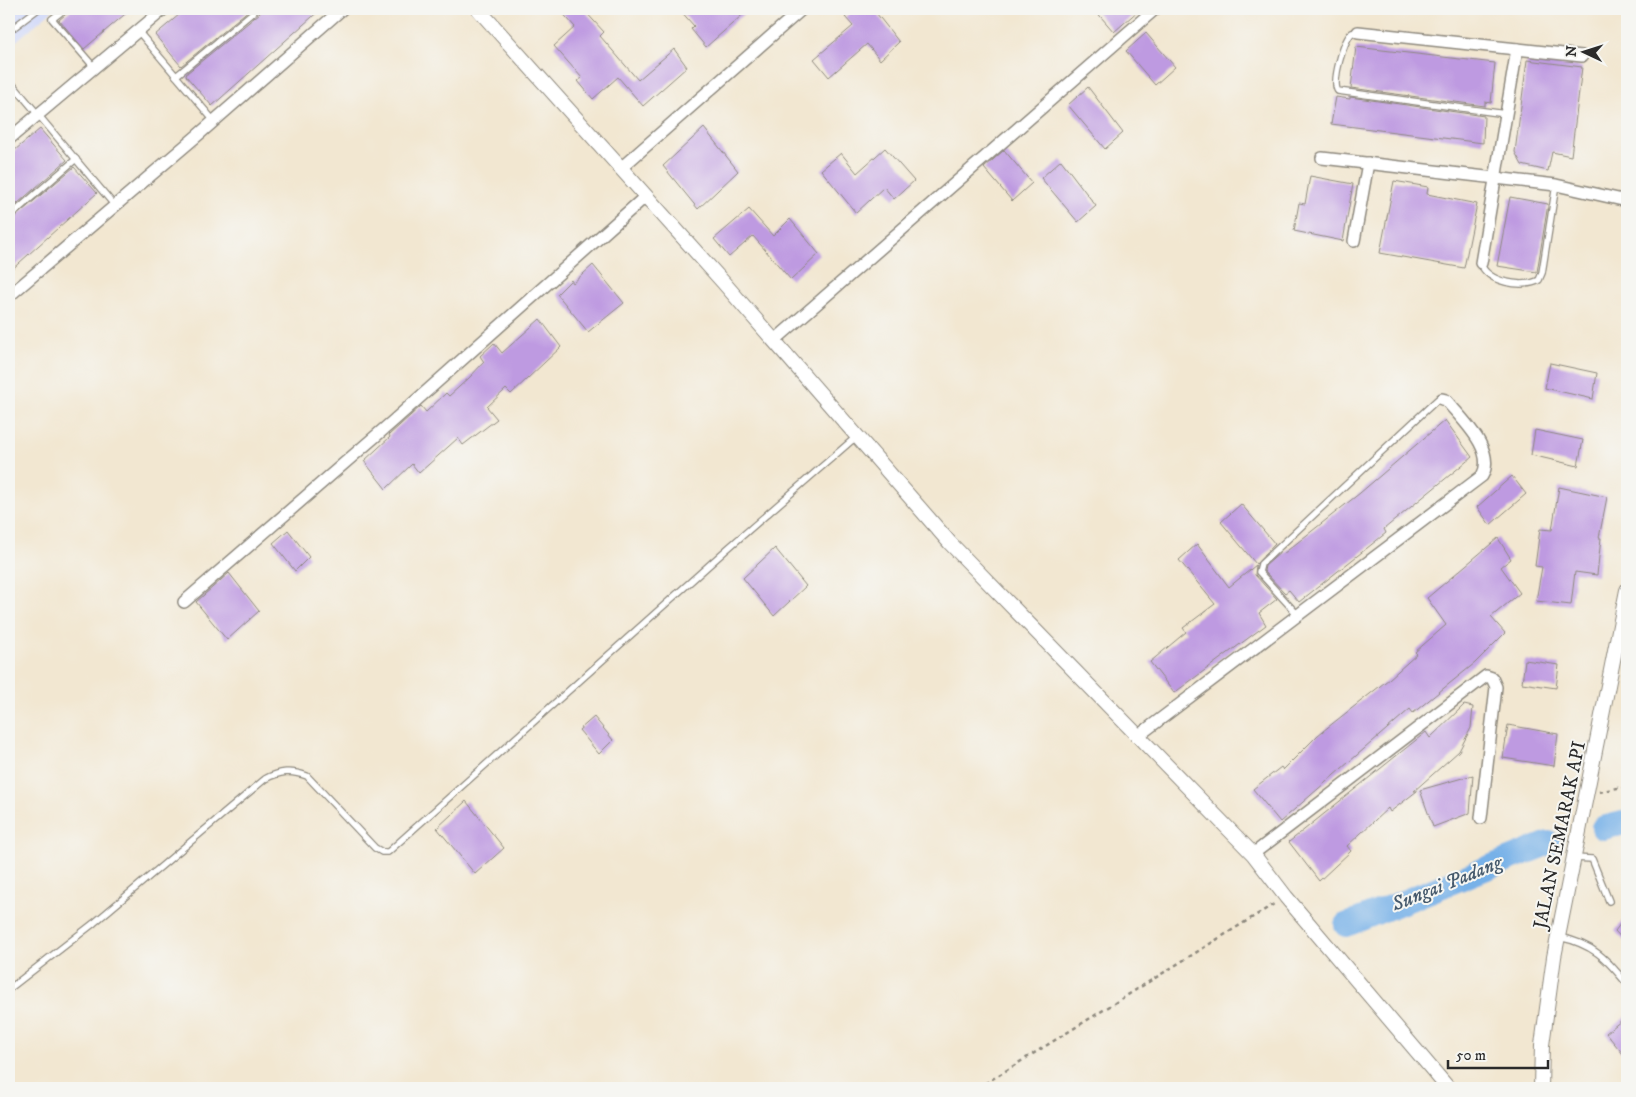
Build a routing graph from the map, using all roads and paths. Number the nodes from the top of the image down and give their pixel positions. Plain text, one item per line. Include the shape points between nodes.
1 (38, 9) edge
2 (65, 9) edge
3 (164, 9) edge
4 (257, 9) edge
5 (342, 9) edge
6 (478, 9) edge
7 (1155, 9) edge
8 (796, 11) edge
9 (9, 31) edge
10 (138, 31) junction
11 (1358, 32) joint
12 (1516, 49) junction
13 (1582, 56) dead end
14 (94, 68) junction
15 (176, 76) junction
16 (9, 80) edge
17 (39, 114) junction
18 (1506, 114) junction
19 (214, 121) junction
20 (9, 139) edge
21 (1322, 158) dead end
22 (76, 159) junction
23 (1368, 163) junction
24 (621, 168) junction
25 (1496, 177) junction
26 (1556, 185) junction
27 (646, 196) junction
28 (1627, 201) edge
29 (115, 206) junction
30 (9, 217) edge
31 (1354, 241) dead end
32 (1481, 263) joint
33 (9, 296) edge
34 (774, 341) junction
35 (1442, 399) joint
36 (857, 436) junction
37 (1627, 590) edge
38 (184, 602) dead end
39 (1297, 614) junction
40 (1138, 736) junction
41 (1627, 786) edge
42 (1588, 795) junction
43 (1481, 818) dead end
44 (1253, 854) junction
45 (1574, 858) junction
46 (1286, 897) junction
47 (1609, 901) dead end
48 (1558, 937) junction
49 (1627, 984) edge
50 (9, 989) edge
51 (978, 1088) edge
52 (1448, 1088) edge
53 (1541, 1088) edge

1 - 9 lane
2 - 14 lane via 52,19
3 - 10 street
4 - 15 lane
5 - 19 street
6 - 24 street
7 - 34 street
8 - 24 street
10 - 14 street
10 - 15 lane
11 - 12 street
11 - 18 lane via 1352,33 1345,41 1334,83 1338,91
12 - 13 street
12 - 18 street
14 - 17 street
15 - 19 lane
16 - 17 lane
17 - 20 street
17 - 22 lane
18 - 25 street
19 - 29 street
21 - 23 street
22 - 29 lane
22 - 30 lane
23 - 25 street
23 - 31 street
24 - 27 street
25 - 26 street
25 - 32 street
26 - 28 street
26 - 32 lane via 1539,280 1526,284 1492,277
27 - 34 street
27 - 38 street
29 - 33 street
34 - 36 street
35 - 39 lane via 1261,564 1259,572
35 - 39 street via 1484,449 1482,476
36 - 40 street via 950,543
36 - 50 lane via 388,852 375,848 307,776 296,772 277,773 265,779 94,923
37 - 42 street, JALAN SEMARAK API
39 - 40 street
40 - 44 street
41 - 42 path
42 - 45 street, JALAN SEMARAK API
43 - 44 street via 1496,687 1495,682 1486,676
44 - 46 street
45 - 47 lane via 1592,859
45 - 48 street, JALAN SEMARAK API
46 - 51 path
46 - 52 street
48 - 49 lane via 1581,942 1595,950
48 - 53 street, JALAN SEMARAK API via 1544,1020

